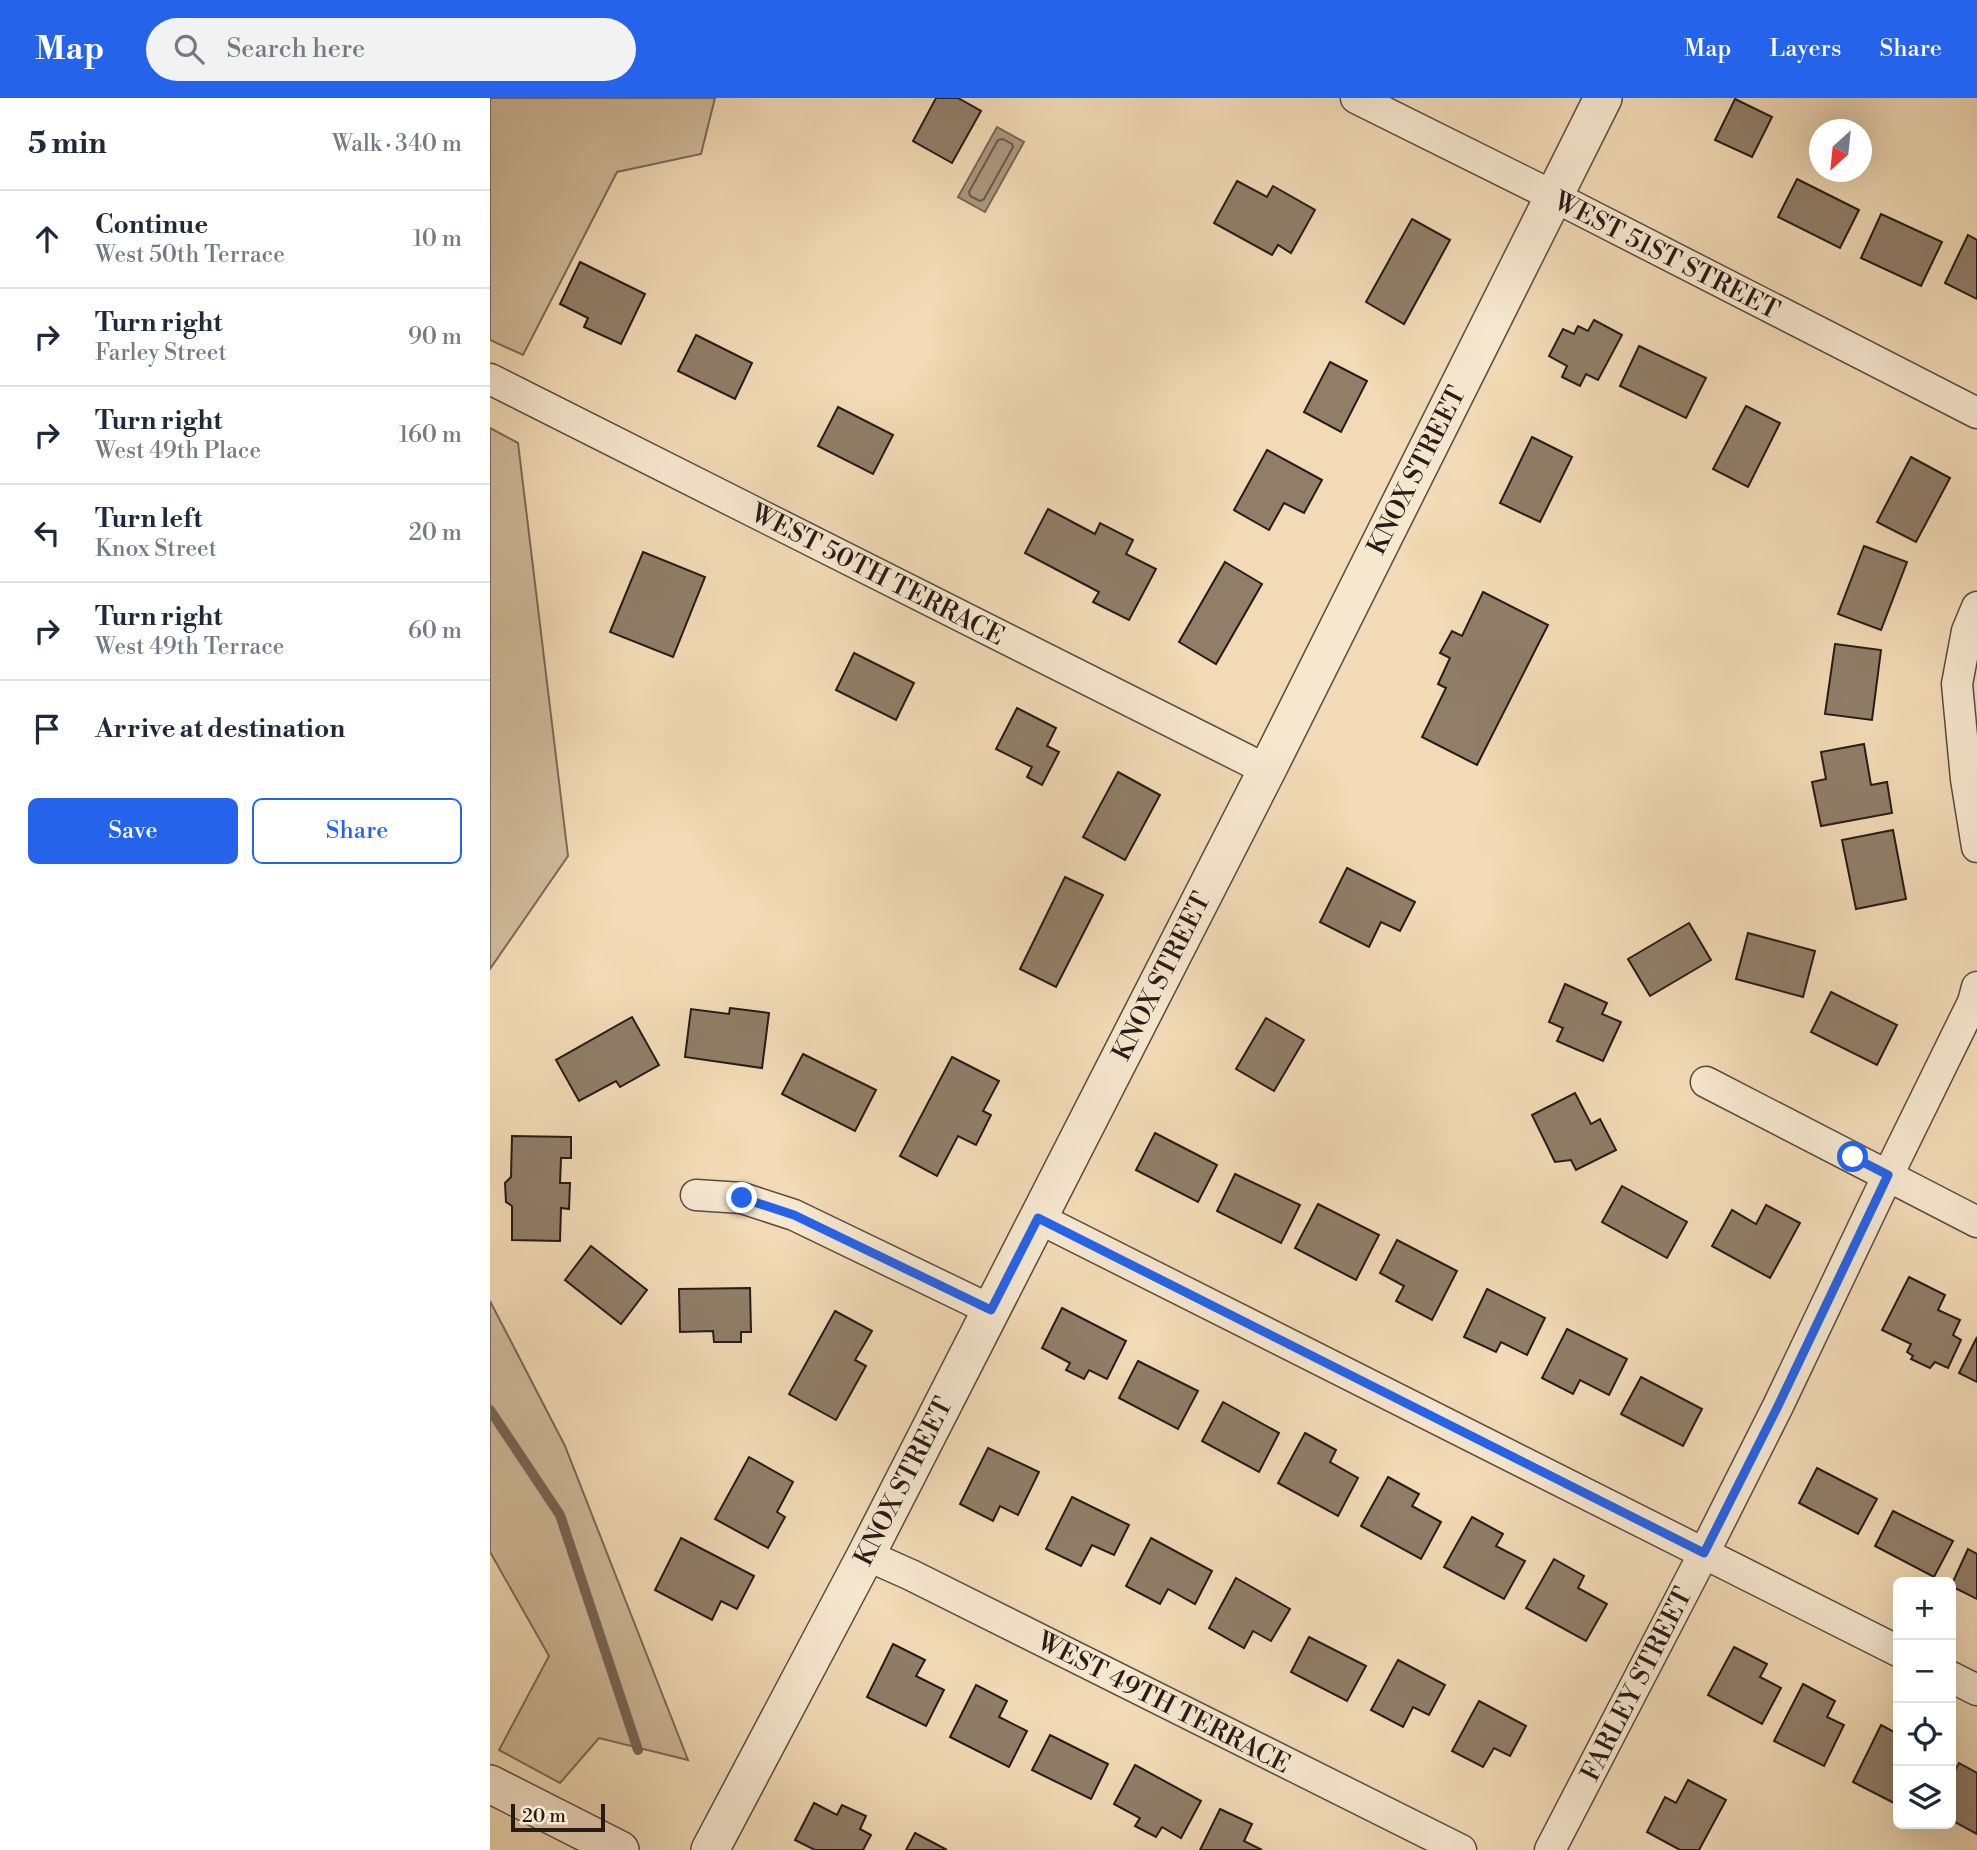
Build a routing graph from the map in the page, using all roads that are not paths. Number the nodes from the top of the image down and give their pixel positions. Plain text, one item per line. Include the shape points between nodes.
1 (1356, 98) edge
2 (1602, 98) edge
3 (1553, 196) junction
4 (490, 379) edge
5 (1977, 413) edge
6 (1977, 607) edge
7 (1266, 770) junction
8 (1977, 847) edge
9 (1977, 987) edge
10 (1706, 1082) dead end
11 (1888, 1175) junction
12 (696, 1195) dead end
13 (1038, 1218) junction
14 (1977, 1222) edge
15 (991, 1310) junction
16 (1704, 1553) junction
17 (866, 1555) junction
18 (1893, 1648) edge
19 (1956, 1680) edge
20 (1977, 1690) edge
21 (490, 1784) edge
22 (620, 1850) edge
23 (710, 1850) edge
24 (1461, 1850) edge
25 (1550, 1850) edge

1 - 3 street, WEST 51ST STREET
2 - 3 street, KNOX STREET
3 - 5 street, WEST 51ST STREET
3 - 7 street, KNOX STREET
4 - 7 street, WEST 50TH TERRACE
6 - 8 street via 1967,631 1957,684
7 - 13 street, KNOX STREET
9 - 11 street, FARLEY STREET
10 - 11 street
11 - 14 street
11 - 16 street, FARLEY STREET
12 - 15 street via 742,1198 794,1215
13 - 15 street, KNOX STREET
13 - 16 street
15 - 17 street, KNOX STREET
16 - 18 street
16 - 25 street, FARLEY STREET
17 - 23 street, KNOX STREET
17 - 24 street, WEST 49TH TERRACE
19 - 20 street
21 - 22 street

